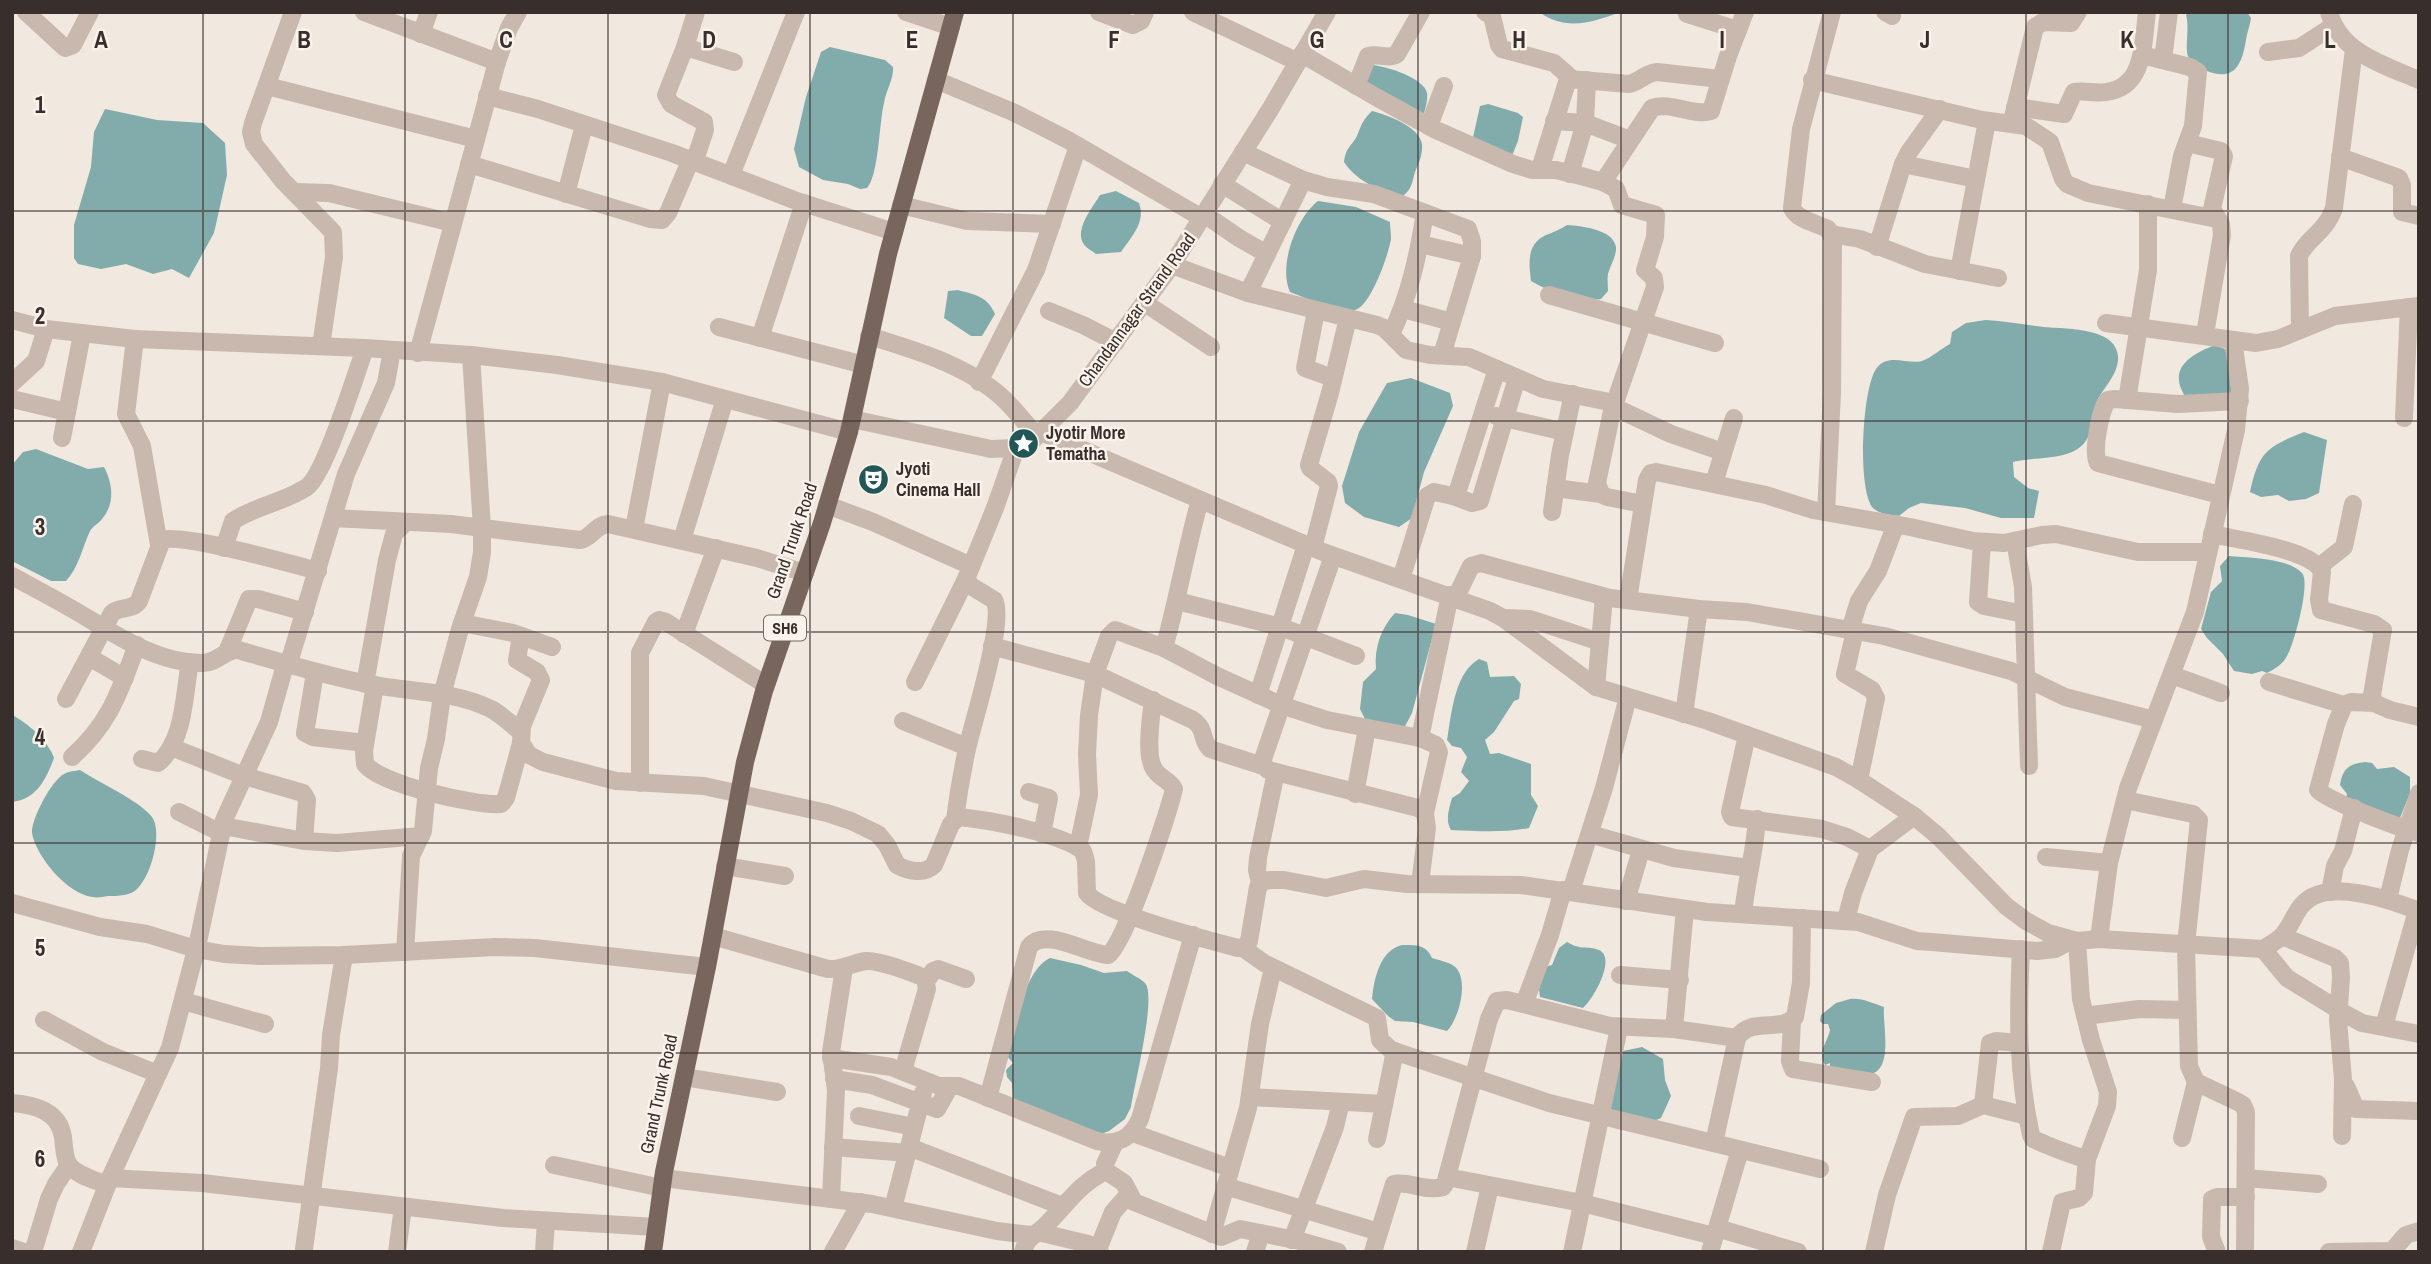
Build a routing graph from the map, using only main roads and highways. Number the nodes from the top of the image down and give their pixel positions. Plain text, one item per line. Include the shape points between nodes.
1 (953, 20) edge
2 (653, 1252) edge

1 - 2 main road, Grand Trunk Road / SH6 via 894,232 850,425 766,685 738,793

